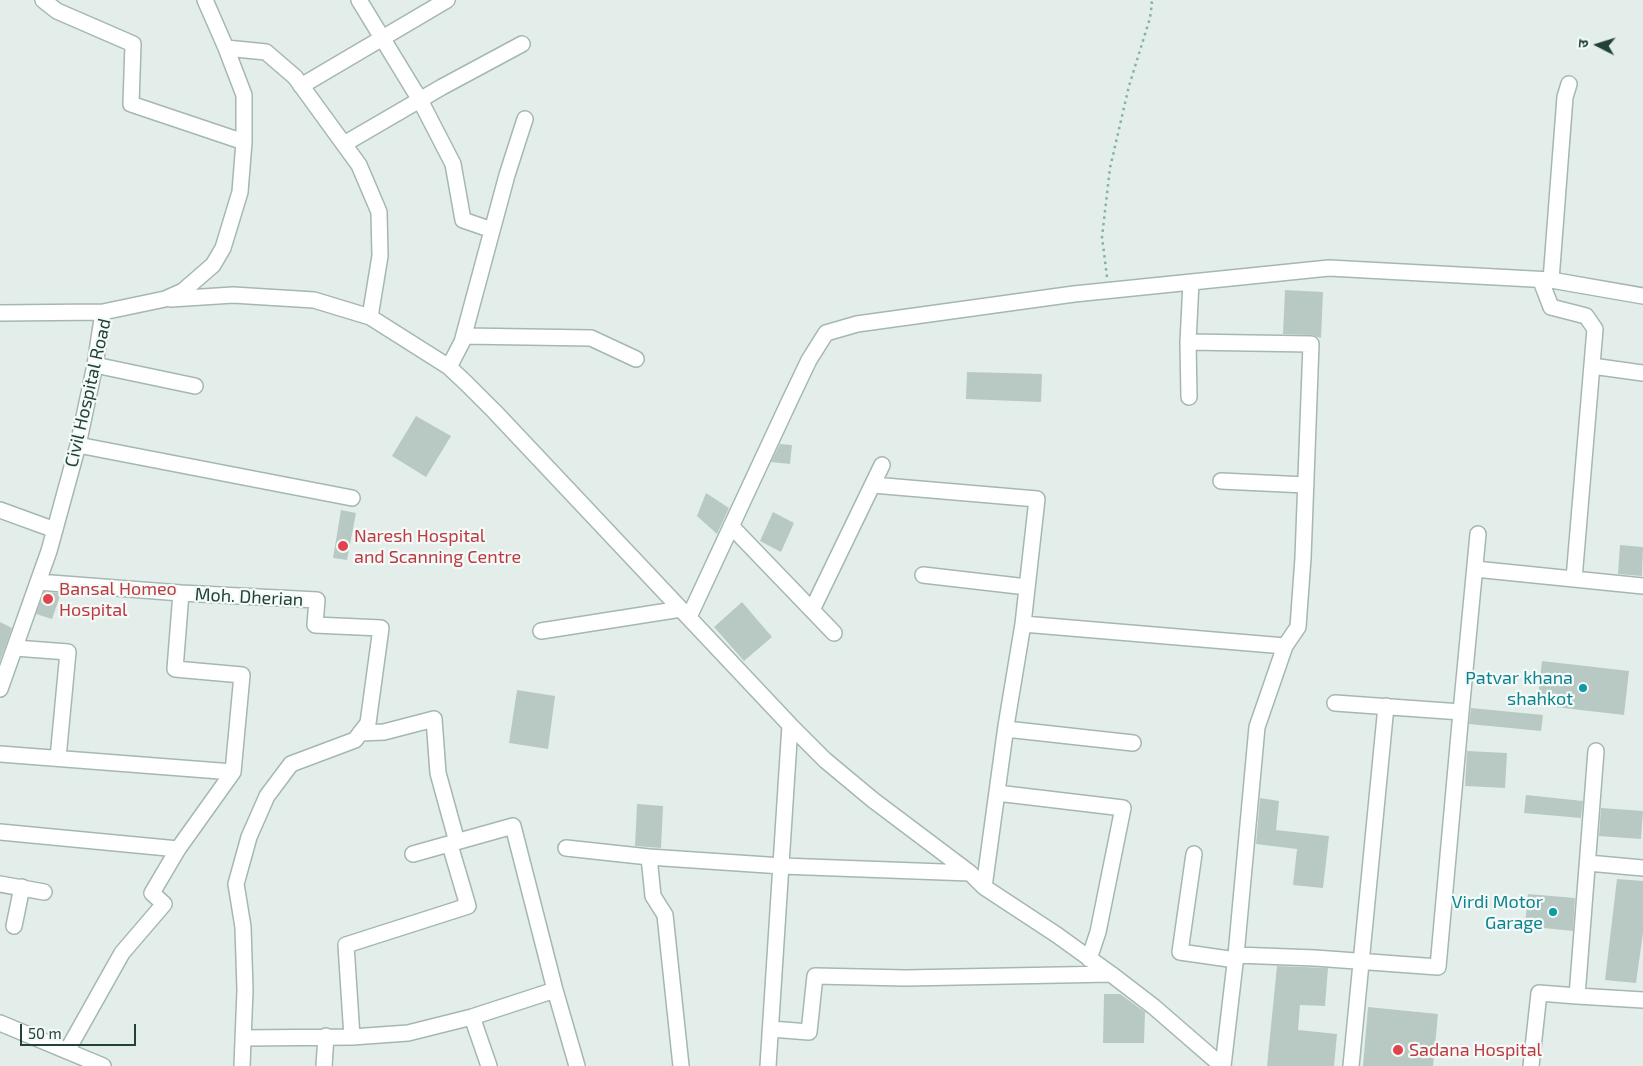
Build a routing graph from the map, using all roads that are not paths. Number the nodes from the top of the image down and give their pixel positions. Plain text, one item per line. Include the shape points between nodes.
1 (44, 0) edge
2 (359, 0) edge
3 (447, 0) edge
4 (206, 1) edge
5 (382, 38) junction
6 (522, 44) dead end
7 (226, 48) junction
8 (1569, 84) dead end
9 (301, 86) junction
10 (420, 100) junction
11 (525, 118) dead end
12 (244, 142) junction
13 (344, 144) junction
14 (492, 230) junction
15 (1546, 281) junction
16 (1191, 282) junction
17 (1643, 296) edge
18 (164, 299) junction
19 (103, 312) junction
20 (0, 313) edge
21 (370, 318) junction
22 (464, 336) junction
23 (1188, 342) junction
24 (636, 359) dead end
25 (95, 365) junction
26 (1592, 366) junction
27 (448, 367) junction
28 (1643, 372) edge
29 (195, 386) dead end
30 (1189, 397) dead end
31 (78, 445) junction
32 (882, 465) dead end
33 (1221, 481) dead end
34 (873, 485) junction
35 (1306, 485) junction
36 (352, 498) dead end
37 (0, 510) edge
38 (731, 526) junction
39 (54, 530) junction
40 (1478, 534) dead end
41 (1475, 569) junction
42 (923, 575) dead end
43 (1574, 579) junction
44 (38, 582) junction
45 (1643, 586) edge
46 (1027, 587) junction
47 (181, 594) junction
48 (812, 610) junction
49 (685, 613) junction
50 (1023, 624) junction
51 (541, 631) dead end
52 (834, 633) dead end
53 (1285, 646) junction
54 (16, 648) junction
55 (0, 689) edge
56 (1335, 703) dead end
57 (1386, 706) junction
58 (1461, 712) junction
59 (790, 725) junction
60 (1006, 729) junction
61 (360, 733) junction
62 (1133, 743) dead end
63 (1596, 750) dead end
64 (0, 754) edge
65 (58, 758) junction
66 (233, 772) junction
67 (997, 793) junction
68 (0, 832) edge
69 (453, 843) junction
70 (566, 848) dead end
71 (178, 849) junction
72 (413, 854) dead end
73 (1194, 854) dead end
74 (649, 857) junction
75 (1588, 863) junction
76 (782, 866) junction
77 (1643, 868) edge
78 (970, 873) junction
79 (0, 884) edge
80 (22, 887) junction
81 (984, 888) junction
82 (44, 892) dead end
83 (14, 926) dead end
84 (1236, 958) junction
85 (1089, 959) junction
86 (1361, 961) junction
87 (1111, 974) junction
88 (554, 990) junction
89 (1577, 996) junction
90 (1643, 1000) edge
91 (472, 1017) junction
92 (0, 1023) edge
93 (771, 1029) junction
94 (326, 1036) junction
95 (352, 1037) junction
96 (243, 1038) junction
97 (67, 1051) junction
98 (103, 1066) edge
99 (242, 1066) edge
100 (324, 1066) edge
101 (489, 1066) edge
102 (577, 1066) edge
103 (682, 1066) edge
104 (768, 1066) edge
105 (1222, 1066) edge
106 (1351, 1066) edge
107 (1531, 1066) edge

1 - 12 street via 57,11 133,44 131,104
2 - 5 street
3 - 5 street
4 - 7 street, Civil Hospital Road
5 - 9 street
5 - 10 street
6 - 10 street
7 - 9 street via 266,52
7 - 12 street, Civil Hospital Road via 244,95
8 - 15 street
9 - 13 street
10 - 13 street
10 - 14 street via 453,164 463,220
11 - 14 street
12 - 18 street, Civil Hospital Road via 240,192 223,248 213,265 199,278 183,291
13 - 21 street via 359,165 379,212 380,256
14 - 22 street
15 - 16 street via 1329,268
15 - 17 street
15 - 26 street via 1551,307 1586,316 1595,329
16 - 23 street
16 - 38 street via 857,324 826,333 809,360
18 - 19 street, Civil Hospital Road
18 - 21 street via 233,295 314,300
19 - 20 street
19 - 25 street, Civil Hospital Road
21 - 27 street
22 - 24 street via 591,338
22 - 27 street
23 - 30 street
23 - 35 street via 1312,344
25 - 29 street
25 - 31 street, Civil Hospital Road
26 - 28 street
26 - 43 street
27 - 49 street via 495,412
31 - 36 street
31 - 39 street, Civil Hospital Road
32 - 34 street
33 - 35 street
34 - 46 street via 1038,499
34 - 48 street
35 - 53 street via 1298,627
37 - 39 street
38 - 48 street
38 - 49 street
39 - 44 street, Civil Hospital Road
40 - 41 street
41 - 43 street
41 - 58 street
42 - 46 street
43 - 45 street
44 - 47 street, Moh. Dherian
44 - 54 street, Civil Hospital Road
46 - 50 street
47 - 61 street, Moh. Dherian via 317,600 315,625 381,628 368,723
47 - 66 street via 175,669 242,675
48 - 52 street
49 - 51 street
49 - 59 street
50 - 53 street
50 - 60 street
53 - 84 street via 1257,727
54 - 55 street, Civil Hospital Road
54 - 65 street via 68,652
56 - 57 street
57 - 58 street
57 - 86 street
58 - 86 street via 1438,967
59 - 76 street
59 - 78 street via 873,800
60 - 62 street
60 - 67 street
61 - 69 street via 384,732 434,719 438,773
61 - 96 street via 355,740 291,764 267,796 249,837 236,884 243,927
63 - 75 street
64 - 65 street
65 - 66 street
66 - 71 street
67 - 81 street
67 - 85 street via 1123,808 1098,932
68 - 71 street
69 - 72 street
69 - 88 street via 514,826
69 - 95 street via 468,906 346,945
70 - 74 street
71 - 97 street via 152,893 164,904 122,953
73 - 84 street via 1180,952
74 - 76 street
74 - 103 street via 653,896 665,915
75 - 77 street
75 - 89 street
76 - 78 street
76 - 93 street
78 - 81 street
79 - 80 street
80 - 82 street
80 - 83 street
81 - 85 street
84 - 86 street
84 - 105 street
85 - 87 street
86 - 106 street
87 - 93 street via 906,978 815,976 809,1032
87 - 105 street
88 - 91 street
88 - 102 street
89 - 90 street
89 - 107 street via 1539,994
91 - 95 street via 408,1033
91 - 101 street
92 - 97 street
93 - 104 street
94 - 95 street
94 - 96 street
94 - 100 street
96 - 99 street
97 - 98 street

